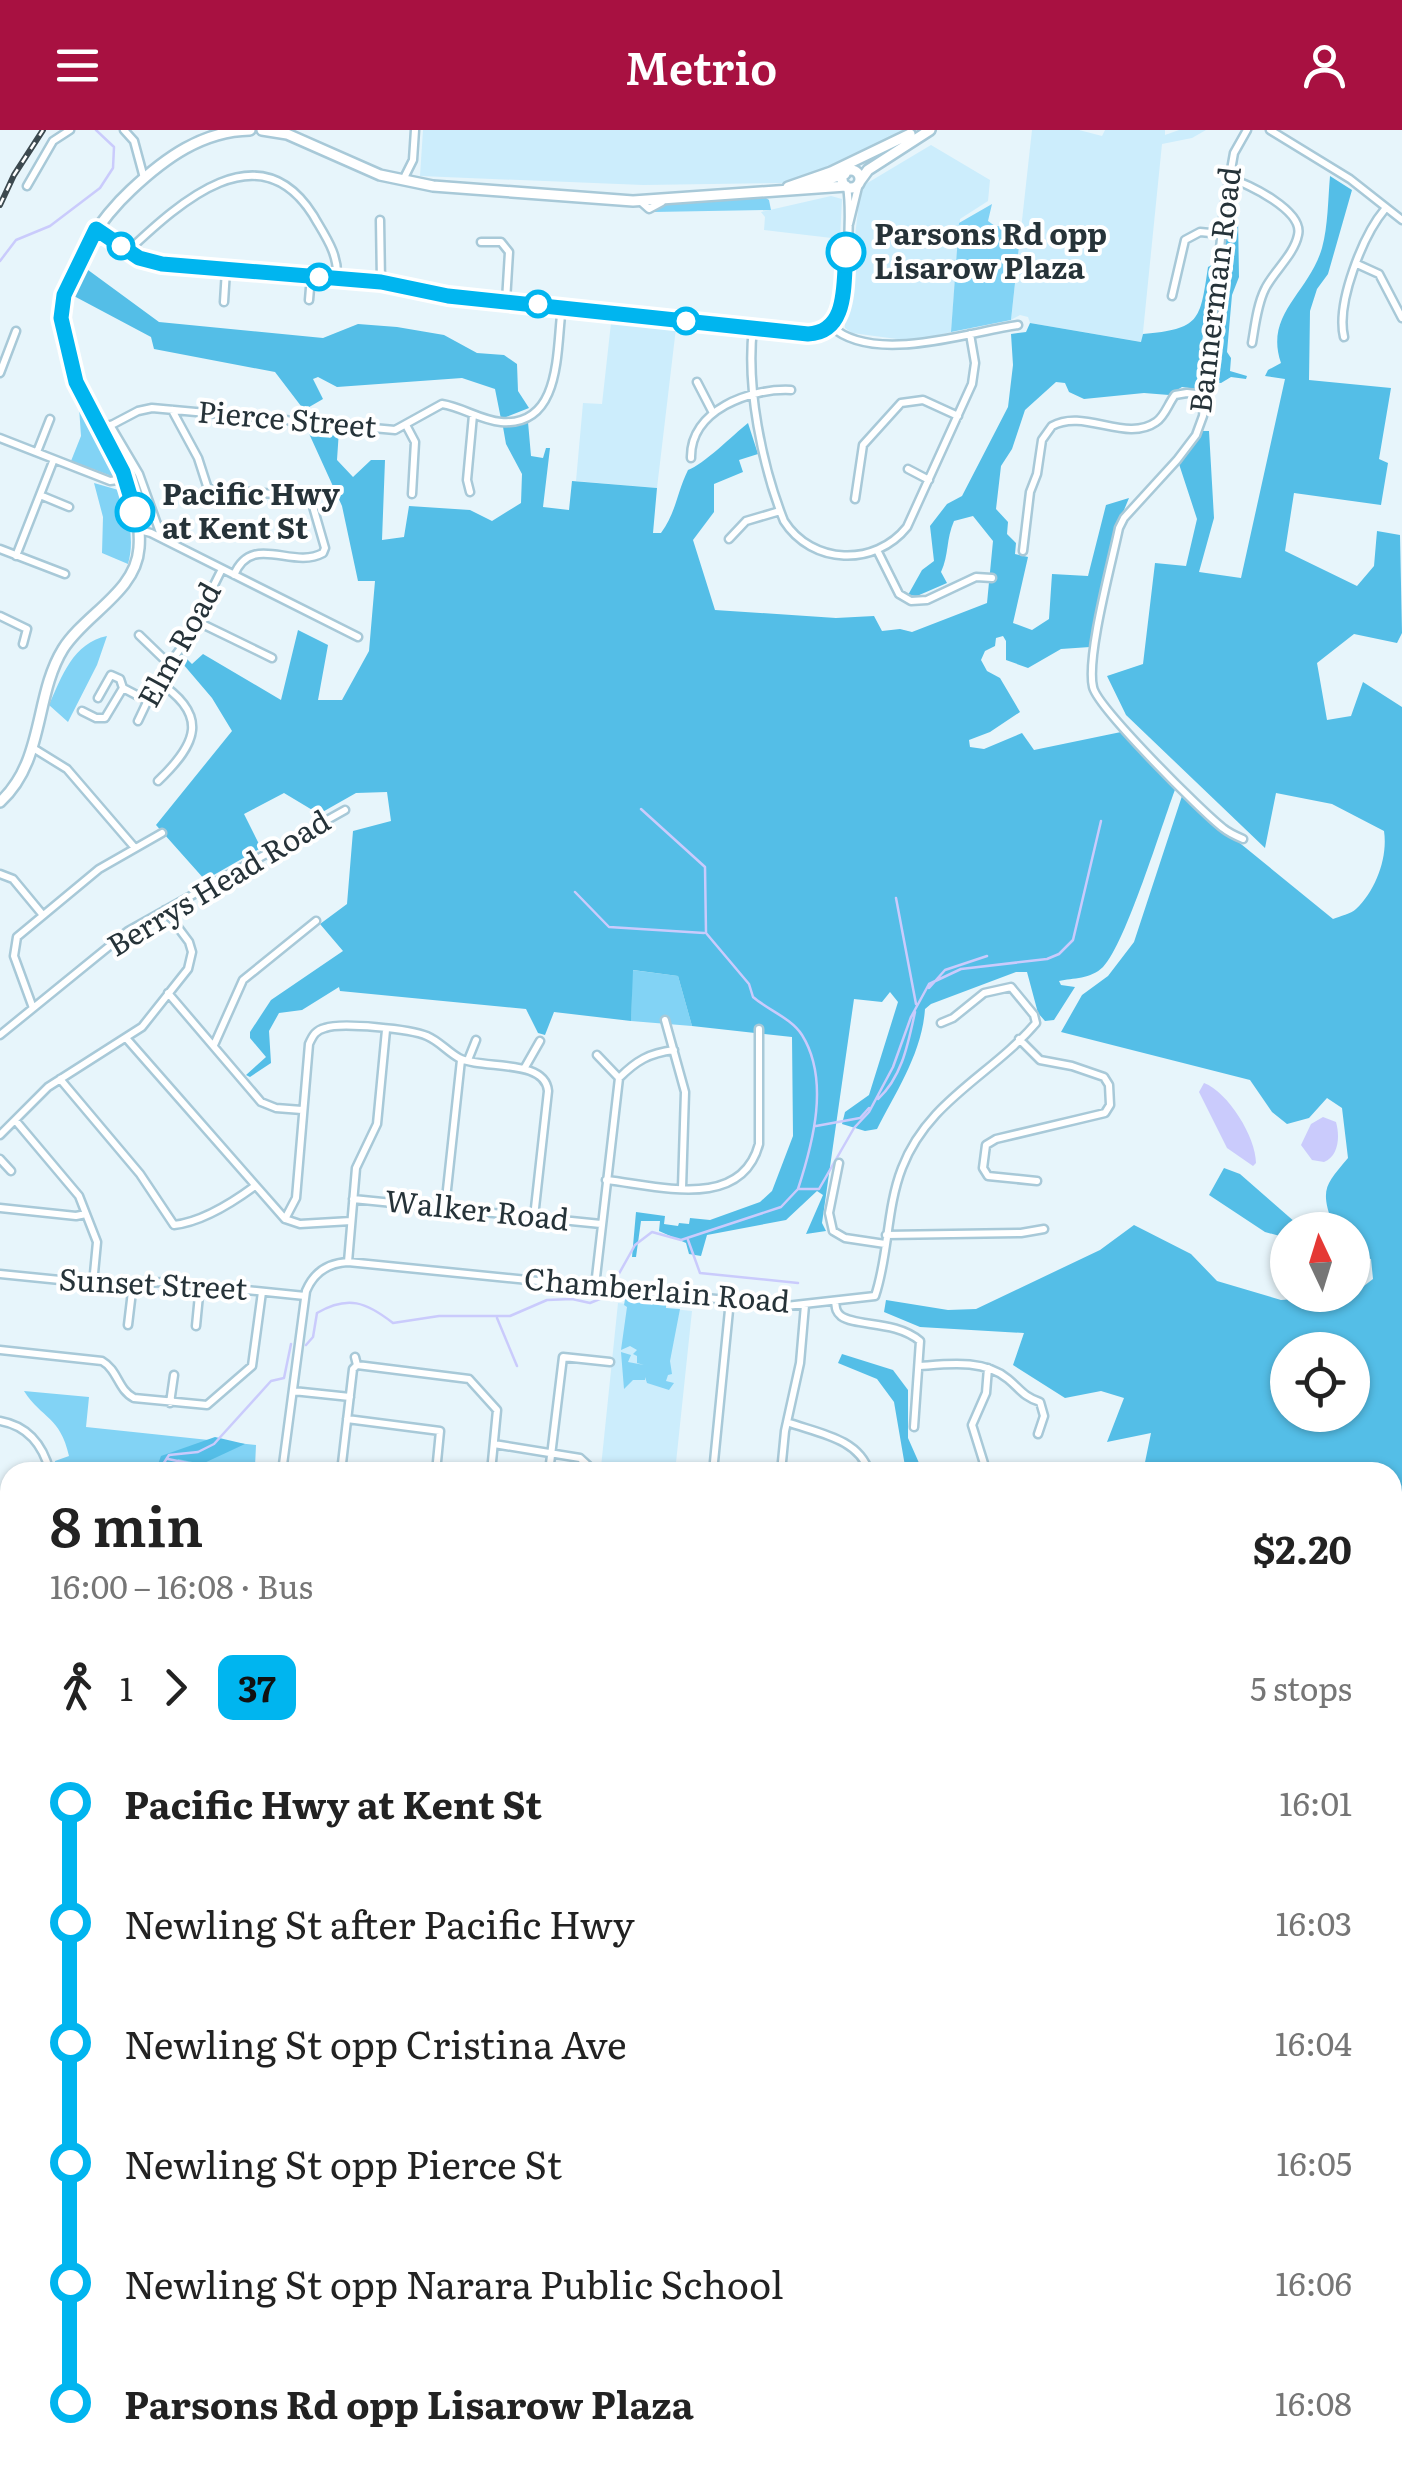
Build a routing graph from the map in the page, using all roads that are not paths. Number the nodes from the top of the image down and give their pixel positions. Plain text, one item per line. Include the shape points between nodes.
1 (70, 130) edge
2 (124, 130) edge
3 (250, 130) edge
4 (262, 130) edge
5 (416, 130) edge
6 (930, 130) edge
7 (1247, 130) edge
8 (1274, 130) edge
9 (913, 132) edge
10 (845, 173) junction
11 (144, 178) junction
12 (1229, 178) junction
13 (402, 181) junction
14 (859, 182) junction
15 (27, 186) dead end
16 (846, 186) junction
17 (780, 188) junction
18 (571, 192) junction
19 (1385, 208) junction
20 (380, 220) dead end
21 (1402, 220) edge
22 (849, 224) junction
23 (96, 229) junction
24 (1221, 234) junction
25 (481, 242) dead end
26 (128, 251) junction
27 (1357, 264) junction
28 (226, 270) junction
29 (310, 276) junction
30 (338, 278) junction
31 (381, 282) junction
32 (1172, 296) dead end
33 (309, 300) dead end
34 (506, 301) junction
35 (224, 302) dead end
36 (562, 307) junction
37 (1402, 318) edge
38 (1018, 325) dead end
39 (832, 326) junction
40 (753, 328) junction
41 (16, 331) dead end
42 (970, 334) junction
43 (1344, 337) dead end
44 (1252, 344) dead end
45 (0, 374) edge
46 (697, 382) dead end
47 (791, 390) dead end
48 (1205, 395) junction
49 (752, 397) junction
50 (172, 410) junction
51 (712, 412) junction
52 (473, 415) junction
53 (958, 416) junction
54 (50, 419) dead end
55 (406, 425) junction
56 (105, 428) junction
57 (0, 438) edge
58 (37, 452) junction
59 (691, 458) dead end
60 (54, 459) junction
61 (908, 470) dead end
62 (126, 479) junction
63 (929, 480) junction
64 (470, 492) dead end
65 (412, 494) dead end
66 (40, 495) junction
67 (855, 499) dead end
68 (69, 507) dead end
69 (780, 511) junction
70 (139, 530) junction
71 (162, 538) junction
72 (729, 539) dead end
73 (0, 549) edge
74 (1022, 551) dead end
75 (878, 552) junction
76 (16, 556) junction
77 (222, 569) junction
78 (65, 574) dead end
79 (234, 574) junction
80 (992, 578) dead end
81 (0, 616) edge
82 (196, 621) junction
83 (139, 636) dead end
84 (358, 637) dead end
85 (23, 644) dead end
86 (272, 658) dead end
87 (170, 665) junction
88 (157, 681) junction
89 (123, 688) junction
90 (98, 698) dead end
91 (146, 700) junction
92 (82, 711) dead end
93 (138, 721) dead end
94 (33, 748) junction
95 (158, 782) dead end
96 (0, 802) edge
97 (345, 810) dead end
98 (162, 833) dead end
99 (1243, 839) dead end
100 (135, 848) junction
101 (0, 874) edge
102 (165, 910) junction
103 (42, 914) junction
104 (316, 921) dead end
105 (168, 993) junction
106 (33, 1008) junction
107 (666, 1020) dead end
108 (941, 1023) dead end
109 (759, 1029) dead end
110 (386, 1030) junction
111 (0, 1035) edge
112 (126, 1038) junction
113 (1019, 1039) junction
114 (476, 1040) dead end
115 (540, 1041) dead end
116 (214, 1045) junction
117 (674, 1050) junction
118 (597, 1054) dead end
119 (465, 1060) junction
120 (524, 1070) junction
121 (619, 1078) junction
122 (60, 1079) junction
123 (302, 1110) junction
124 (15, 1120) junction
125 (0, 1135) edge
126 (0, 1159) edge
127 (838, 1163) dead end
128 (11, 1171) dead end
129 (606, 1180) junction
130 (1037, 1181) dead end
131 (254, 1186) junction
132 (682, 1188) junction
133 (352, 1199) junction
134 (0, 1208) edge
135 (446, 1208) junction
136 (86, 1214) junction
137 (534, 1217) junction
138 (284, 1218) junction
139 (351, 1221) junction
140 (601, 1224) junction
141 (1044, 1230) dead end
142 (885, 1240) junction
143 (348, 1262) junction
144 (0, 1274) edge
145 (133, 1283) junction
146 (93, 1284) junction
147 (200, 1285) junction
148 (595, 1286) junction
149 (262, 1292) junction
150 (305, 1296) junction
151 (730, 1300) junction
152 (834, 1300) junction
153 (805, 1305) junction
154 (128, 1325) dead end
155 (196, 1326) dead end
156 (0, 1350) edge
157 (610, 1362) dead end
158 (920, 1366) junction
159 (988, 1368) junction
160 (174, 1375) dead end
161 (293, 1391) junction
162 (350, 1397) junction
163 (170, 1403) junction
164 (347, 1419) junction
165 (0, 1421) edge
166 (787, 1422) junction
167 (914, 1427) dead end
168 (1038, 1434) dead end
169 (494, 1444) junction
170 (551, 1453) junction
171 (46, 1462) edge
172 (283, 1462) edge
173 (342, 1462) edge
174 (437, 1462) edge
175 (492, 1462) edge
176 (550, 1462) edge
177 (584, 1462) edge
178 (714, 1462) edge
179 (782, 1462) edge
180 (865, 1462) edge
181 (984, 1462) edge

1 - 15 street via 53,141
2 - 11 street
3 - 11 main road via 202,140
4 - 13 main road via 288,134
5 - 13 street via 413,160
6 - 14 main road
7 - 12 street, Bannerman Road
8 - 19 street
9 - 10 main road
9 - 17 main road via 831,172
10 - 14 main road via 857,172
10 - 16 main road
10 - 17 main road
11 - 23 main road
12 - 24 street, Bannerman Road
12 - 44 street via 1290,212 1298,227 1263,291
13 - 18 main road
14 - 16 main road
14 - 22 street
16 - 18 main road via 638,201
16 - 22 street
17 - 18 main road via 654,197
19 - 21 street
19 - 27 street
20 - 31 street
22 - 39 street via 841,308
23 - 26 street
23 - 56 main road via 61,310 76,382
24 - 32 street via 1200,232 1185,240
24 - 48 street, Bannerman Road
25 - 34 street via 501,242 510,252
26 - 28 street via 156,264
26 - 30 street via 198,187 257,170 299,191 336,256
27 - 37 street via 1379,274
27 - 43 street via 1342,310
28 - 29 street
28 - 35 street
29 - 30 street
29 - 33 street
30 - 31 street
31 - 34 street
34 - 36 street
36 - 40 street
36 - 52 street, Pierce Street via 555,377 544,404 512,422
38 - 42 street
39 - 40 street via 808,334
39 - 42 street via 852,340 912,345
40 - 49 street
41 - 45 street
42 - 53 street via 975,370
46 - 51 street
47 - 49 street
48 - 74 street via 1175,395 1156,422 1137,429 1074,421 1052,426 1042,440
48 - 99 street, Bannerman Road via 1196,435 1119,528 1092,686 1102,705 1218,824
49 - 51 street
49 - 69 street
50 - 55 street, Pierce Street via 395,430
50 - 56 street, Pierce Street via 145,409
50 - 79 street via 200,461 206,488 303,496 312,504 324,553 250,554
51 - 59 street via 693,435
52 - 55 street, Pierce Street via 442,404
52 - 64 street
53 - 63 street
53 - 67 street via 923,400 900,403 863,444
54 - 58 street
55 - 65 street via 415,442
56 - 62 main road
56 - 71 street via 139,474
57 - 58 street
58 - 60 street
60 - 62 street via 110,481
60 - 66 street
61 - 63 street
62 - 70 main road
63 - 75 street via 907,527
66 - 68 street
66 - 76 street
69 - 72 street via 746,520
69 - 75 street via 797,545 841,555
70 - 71 street
70 - 94 main road via 130,576 57,661
71 - 77 street
73 - 76 street
75 - 80 street via 899,594 911,600 927,600 976,577
76 - 78 street
77 - 79 street
77 - 82 street, Elm Road
79 - 84 street
81 - 85 street via 28,628
82 - 86 street
82 - 87 street, Elm Road
83 - 87 street
87 - 88 street, Elm Road
88 - 91 street, Elm Road
88 - 95 street via 170,689 194,727
89 - 90 street via 110,675
89 - 91 street
89 - 92 street via 104,718
91 - 93 street, Elm Road
94 - 96 main road
94 - 100 street via 67,769
97 - 102 street, Berrys Head Road
98 - 100 street
100 - 103 street
101 - 103 street via 14,879
102 - 105 street via 192,952 188,969
102 - 106 street, Berrys Head Road via 128,931
103 - 106 street via 13,946
104 - 116 street via 243,980
105 - 112 street
105 - 116 street
106 - 111 street, Berrys Head Road
107 - 117 street
108 - 113 street, Chamberlain Road via 984,993 1012,987 1036,1023
109 - 132 street via 759,1137 752,1161 722,1187
110 - 119 street via 426,1035
110 - 123 street via 335,1026 316,1033
110 - 133 street via 377,1124 358,1160
112 - 122 street
112 - 131 street
113 - 130 street via 1035,1057 1101,1076 1109,1086 1105,1113 986,1145 982,1168 988,1176
113 - 142 street, Chamberlain Road via 918,1134 900,1170
114 - 119 street
115 - 120 street
116 - 123 street via 261,1102
117 - 121 street via 636,1061
117 - 132 street via 684,1092
118 - 121 street
119 - 120 street
119 - 135 street
120 - 137 street via 541,1075 548,1086
121 - 129 street
122 - 124 street
122 - 131 street via 174,1225
123 - 138 street via 296,1198
124 - 125 street
124 - 136 street via 74,1188
126 - 128 street
127 - 142 street via 830,1227 840,1237
129 - 132 street
129 - 140 street
131 - 138 street
133 - 135 street, Walker Road
133 - 139 street
134 - 136 street
135 - 137 street, Walker Road
136 - 146 street via 97,1242
137 - 140 street, Walker Road
138 - 139 street via 300,1224
139 - 143 street
140 - 148 street
141 - 142 street
142 - 152 street, Chamberlain Road via 875,1296
143 - 148 street, Chamberlain Road
143 - 150 street via 323,1269
144 - 146 street, Sunset Street
145 - 146 street, Sunset Street
145 - 147 street, Sunset Street
145 - 154 street
147 - 149 street, Sunset Street
147 - 155 street
148 - 151 street, Chamberlain Road
149 - 150 street, Sunset Street
149 - 163 street via 252,1366 207,1405
150 - 161 street
151 - 153 street, Chamberlain Road
151 - 178 street
152 - 153 street, Chamberlain Road
152 - 158 street via 843,1317 917,1337
153 - 166 street
156 - 163 street via 102,1361 126,1394
157 - 170 street via 563,1356
158 - 159 street
158 - 167 street
159 - 168 street via 1040,1402
159 - 181 street via 972,1425
160 - 163 street
161 - 162 street
161 - 172 street
162 - 164 street
162 - 169 street via 356,1361 469,1379 497,1410
164 - 173 street
164 - 174 street via 440,1430
165 - 171 street via 36,1440
166 - 179 street
166 - 180 street via 852,1446
169 - 170 street
169 - 175 street
170 - 176 street
170 - 177 street

